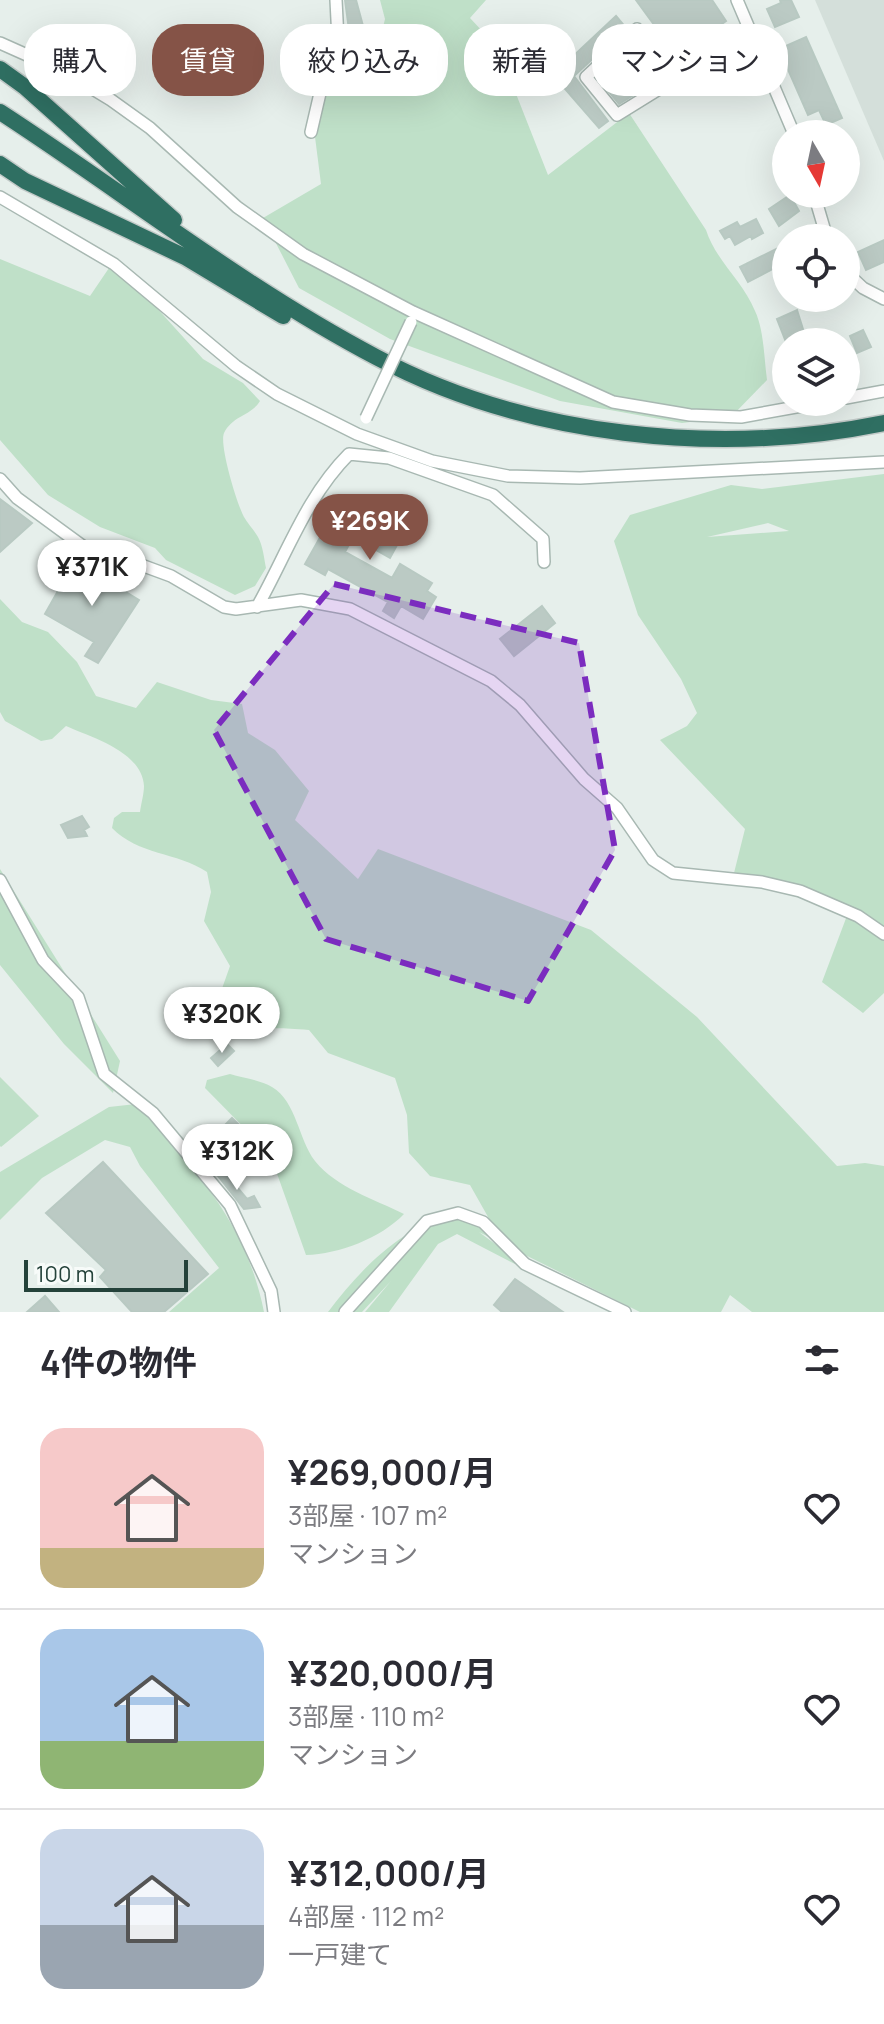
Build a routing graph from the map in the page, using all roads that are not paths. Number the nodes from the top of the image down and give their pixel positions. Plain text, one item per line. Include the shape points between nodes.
1 (336, 0) edge
2 (737, 0) edge
3 (748, 24) edge
4 (0, 43) edge
5 (0, 69) edge
6 (675, 79) joint
7 (778, 96) edge
8 (0, 104) edge
9 (0, 112) edge
10 (788, 120) edge
11 (311, 132) dead end
12 (0, 164) edge
13 (0, 197) edge
14 (176, 223) junction
15 (860, 285) edge
16 (884, 299) edge
17 (412, 317) junction
18 (376, 357) junction
19 (884, 391) edge
20 (860, 395) edge
21 (772, 411) edge
22 (884, 417) edge
23 (884, 423) edge
24 (357, 434) junction
25 (390, 452) junction
26 (884, 462) edge
27 (0, 479) edge
28 (544, 562) dead end
29 (257, 607) junction
30 (0, 880) edge
31 (884, 934) edge
32 (274, 1312) edge
33 (345, 1312) edge
34 (625, 1312) edge

1 - 11 street via 339,60 324,76
2 - 3 street
4 - 17 street via 111,100 265,228
5 - 14 highway
6 - 6 street via 617,115 586,77 637,29
7 - 10 street
8 - 14 highway
9 - 18 highway via 286,305
12 - 18 highway via 185,257 283,316
13 - 24 street via 114,264 277,394
14 - 22 highway via 379,349 466,388 524,406 685,431 798,428
15 - 16 street
17 - 21 street via 613,402 690,415 741,417
17 - 24 street, bridge
18 - 23 highway via 523,413 623,431 740,438
19 - 20 street
24 - 25 street
25 - 26 street via 508,476 580,478
25 - 28 street via 493,495 543,539
25 - 29 street via 349,454 342,462 287,542 280,567
27 - 29 street via 17,498 92,553 171,576 224,607
29 - 31 street via 301,600 350,609 491,681 617,808 653,860 673,873 800,891 858,916
30 - 32 street via 43,960 78,997 104,1074 153,1113 230,1205 271,1291
33 - 34 street via 427,1221 458,1213 483,1222 525,1264

